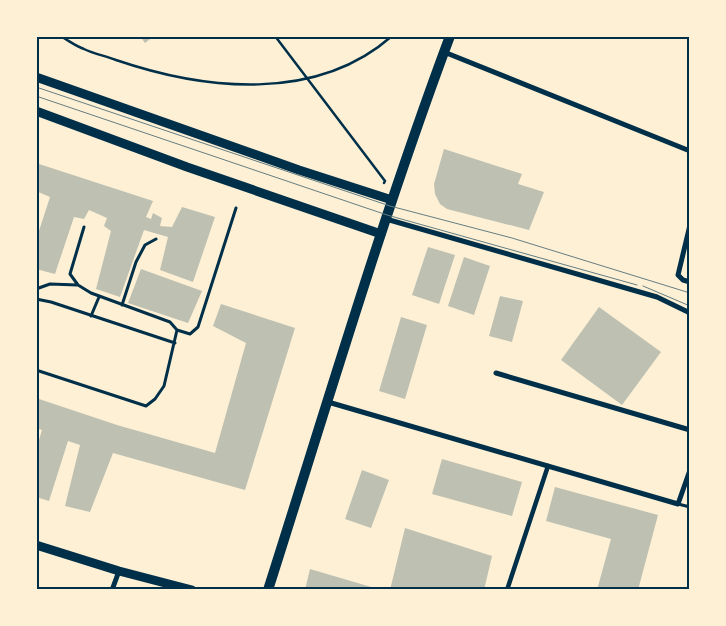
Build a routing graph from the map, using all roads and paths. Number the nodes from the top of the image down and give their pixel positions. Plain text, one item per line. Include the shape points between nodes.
1 (60, 36) edge
2 (275, 36) edge
3 (392, 36) edge
4 (450, 36) edge
5 (444, 52) junction
6 (36, 77) edge
7 (307, 78) junction
8 (36, 111) edge
9 (690, 151) edge
10 (385, 181) dead end
11 (392, 200) junction
12 (236, 208) dead end
13 (386, 220) junction
14 (690, 225) edge
15 (84, 227) dead end
16 (381, 234) junction
17 (156, 239) dead end
18 (690, 282) edge
19 (78, 285) junction
20 (36, 289) edge
21 (99, 297) junction
22 (36, 300) edge
23 (122, 305) junction
24 (690, 313) edge
25 (91, 316) junction
26 (177, 330) junction
27 (174, 343) junction
28 (36, 370) edge
29 (496, 374) dead end
30 (328, 402) junction
31 (690, 430) edge
32 (548, 466) junction
33 (690, 470) edge
34 (678, 504) junction
35 (690, 507) edge
36 (36, 545) edge
37 (119, 571) junction
38 (112, 590) edge
39 (192, 590) edge
40 (268, 590) edge
41 (507, 590) edge

1 - 7 path via 84,49 139,68 192,80 245,85
2 - 7 path
3 - 7 path via 358,60
4 - 5 main road
5 - 9 street
5 - 11 main road
6 - 11 main road
7 - 10 path
8 - 16 main road
11 - 13 main road
12 - 26 lane via 198,327 190,334
13 - 16 main road
13 - 24 street via 657,297
14 - 18 street via 678,275
15 - 19 lane via 70,274
16 - 30 main road
17 - 23 lane via 145,245 136,262
19 - 20 lane via 50,284
19 - 21 lane
21 - 23 lane
21 - 25 lane
22 - 25 lane
23 - 26 lane via 170,322
25 - 27 lane
26 - 27 lane
27 - 28 lane via 164,386 146,406
29 - 31 street
30 - 32 street
30 - 40 main road
32 - 34 street
32 - 41 street
33 - 34 street
34 - 35 lane
36 - 37 main road
37 - 38 street
37 - 39 main road

